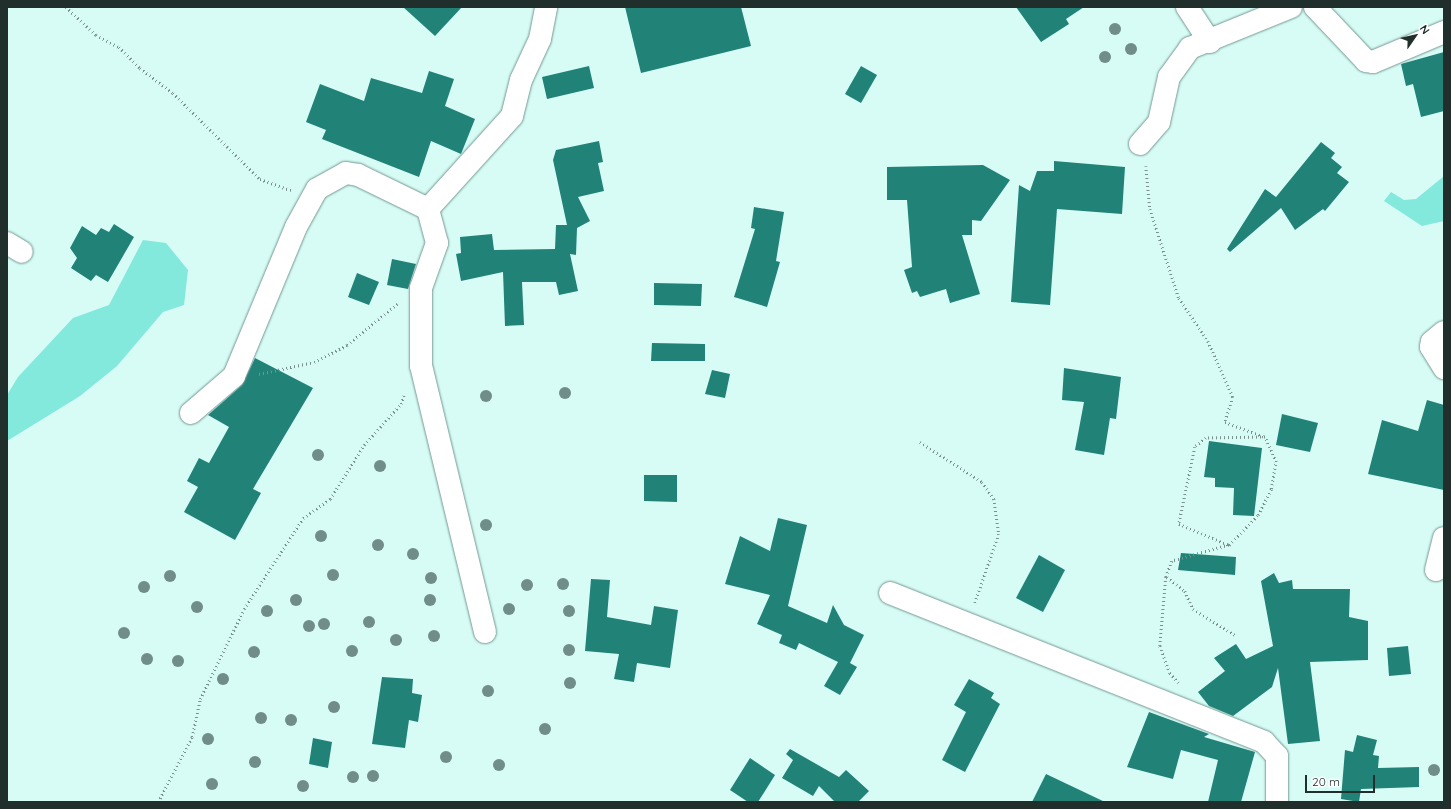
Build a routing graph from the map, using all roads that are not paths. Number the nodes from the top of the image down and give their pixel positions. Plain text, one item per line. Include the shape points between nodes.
1 (546, 7) edge
2 (1187, 7) edge
3 (1291, 7) edge
4 (1315, 7) edge
5 (1444, 32) edge
6 (1210, 42) junction
7 (1140, 144) road end
8 (428, 209) junction
9 (1444, 332) edge
10 (1444, 368) edge
11 (191, 413) dead end
12 (1444, 538) edge
13 (1436, 570) dead end
14 (890, 593) dead end
15 (485, 632) dead end
16 (1277, 802) edge

1 - 8 street via 540,39 521,80 512,116
2 - 6 street
3 - 6 street
4 - 5 street via 1366,61 1373,62
6 - 7 street via 1190,48 1180,57 1169,77 1159,122
8 - 11 street via 352,174 334,177 317,189 296,227 234,376
8 - 15 street via 437,243 421,288 421,366
9 - 10 street via 1432,342 1431,347
12 - 13 street
14 - 16 street via 1264,742 1277,756

